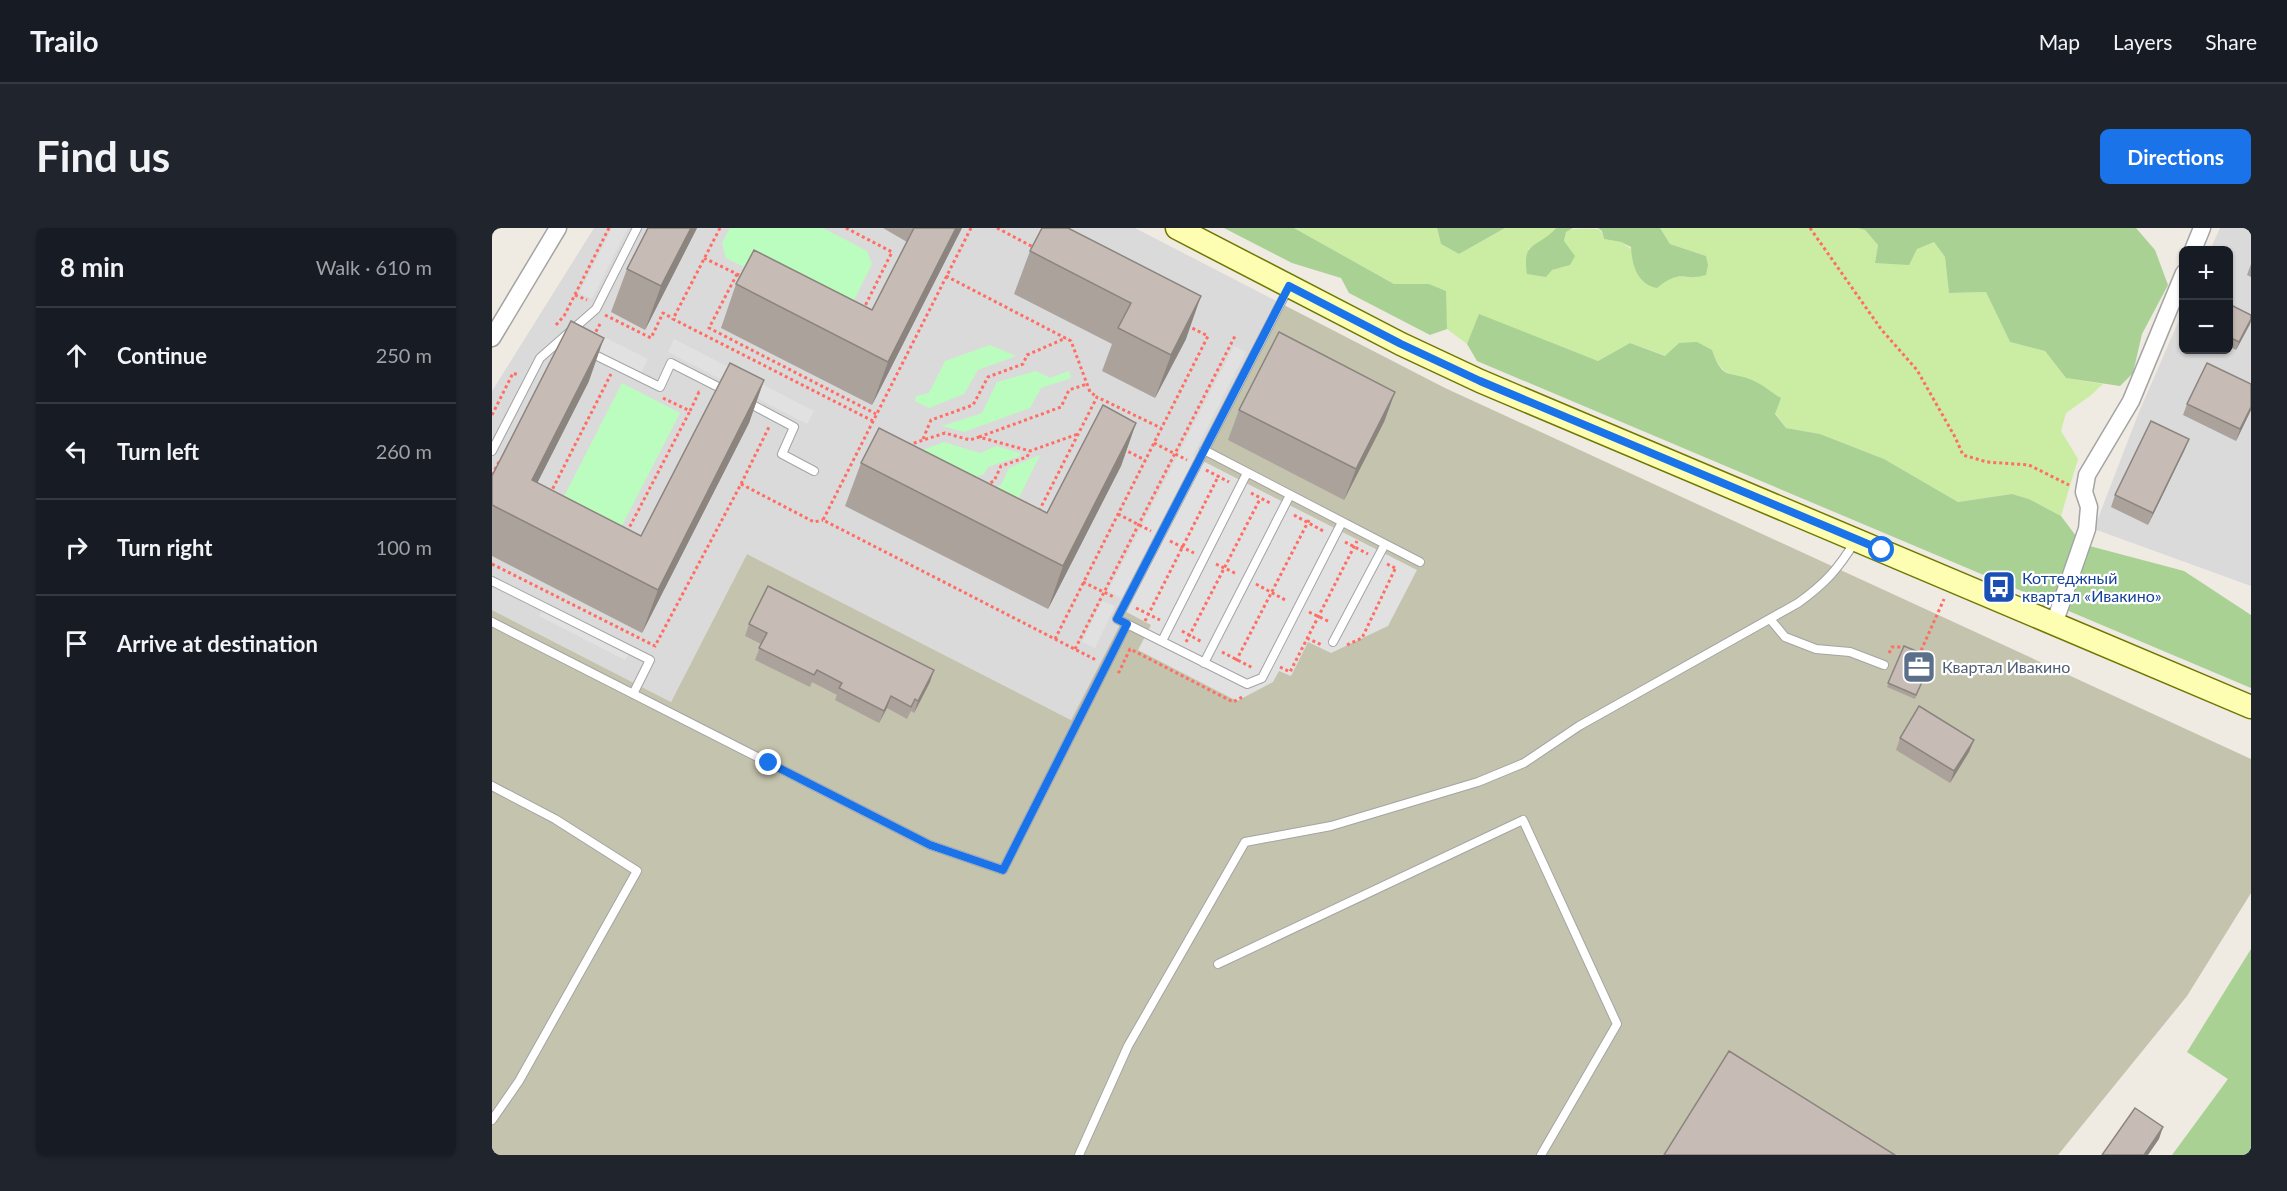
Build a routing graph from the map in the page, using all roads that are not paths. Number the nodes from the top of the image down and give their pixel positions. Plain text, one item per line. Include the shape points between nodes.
1 (558, 228) edge
2 (636, 228) edge
3 (1177, 228) edge
4 (2202, 228) edge
5 (2195, 246) edge
6 (2179, 285) edge
7 (1289, 286) junction
8 (492, 338) edge
9 (562, 339) junction
10 (572, 344) edge
11 (581, 349) edge
12 (1204, 450) junction
13 (492, 451) edge
14 (814, 471) dead end
15 (1247, 473) junction
16 (1290, 495) junction
17 (1342, 522) junction
18 (1856, 539) junction
19 (1385, 544) junction
20 (1420, 562) dead end
21 (492, 581) edge
22 (1770, 619) junction
23 (492, 622) edge
24 (1127, 624) junction
25 (2054, 624) junction
26 (1162, 641) junction
27 (1333, 642) dead end
28 (1204, 663) junction
29 (1884, 665) road end
30 (633, 694) junction
31 (2251, 707) edge
32 (492, 786) edge
33 (1218, 964) dead end
34 (492, 1120) edge
35 (1079, 1155) edge
36 (1541, 1155) edge

1 - 8 street
2 - 9 lane via 596,309
3 - 7 main road
4 - 5 street
6 - 25 street via 2131,401 2087,476 2086,529
7 - 12 lane
7 - 18 main road via 1480,381
9 - 10 lane
9 - 13 lane via 540,358
11 - 14 lane via 660,387 671,363 794,427 782,454
12 - 15 lane
12 - 24 lane via 1117,619
15 - 16 lane
15 - 26 lane
16 - 17 lane
16 - 28 lane
17 - 19 lane
17 - 28 lane via 1262,678 1247,684
18 - 22 lane via 1842,564 1822,586
18 - 25 main road
19 - 20 lane
19 - 27 lane
21 - 30 lane via 650,660
22 - 29 lane via 1785,637 1816,649 1850,652
22 - 35 lane via 1580,726 1524,763 1478,782 1331,826 1245,842 1128,1046
23 - 30 lane
24 - 26 lane
24 - 30 lane via 1003,870 930,845
25 - 31 main road
26 - 28 lane
32 - 34 lane via 555,819 637,871 519,1081
33 - 36 lane via 1523,820 1617,1023

